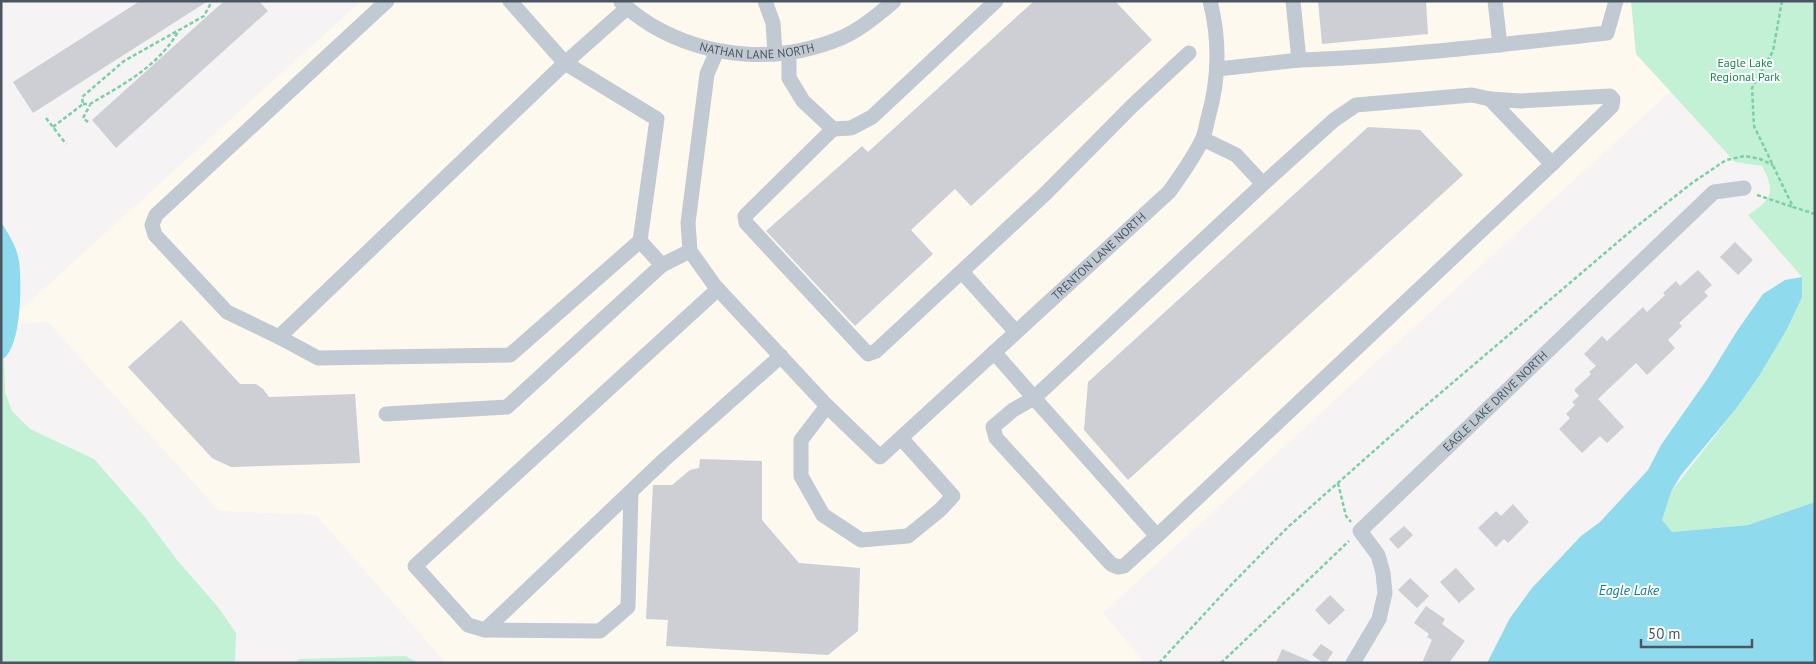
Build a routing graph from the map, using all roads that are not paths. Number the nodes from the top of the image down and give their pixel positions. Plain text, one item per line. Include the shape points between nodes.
1 (387, 1) edge
2 (510, 1) edge
3 (766, 1) edge
4 (894, 1) edge
5 (996, 1) edge
6 (1210, 1) edge
7 (1293, 1) edge
8 (1495, 1) edge
9 (1616, 1) edge
10 (623, 5) edge
11 (1500, 45) junction
12 (717, 51) junction
13 (1189, 53) dead end
14 (782, 54) junction
15 (1299, 60) junction
16 (565, 63) junction
17 (1218, 69) junction
18 (1490, 99) junction
19 (833, 129) junction
20 (1203, 138) junction
21 (1552, 164) junction
22 (1262, 184) junction
23 (1744, 188) road end
24 (640, 241) junction
25 (690, 251) junction
26 (662, 264) junction
27 (962, 272) junction
28 (718, 289) junction
29 (1016, 332) junction
30 (279, 337) junction
31 (994, 352) junction
32 (781, 356) junction
33 (1034, 398) junction
34 (827, 406) junction
35 (386, 414) dead end
36 (901, 438) junction
37 (631, 492) junction
38 (1157, 536) junction
39 (485, 630) junction
40 (1352, 663) edge

1 - 30 street via 156,215 152,224 155,235 226,312
2 - 16 street
3 - 14 street
4 - 14 street, NATHAN LANE NORTH via 843,37 813,48
5 - 19 street via 872,117 851,128
6 - 17 street, TRENTON LANE NORTH via 1215,20
7 - 15 street
8 - 11 street
9 - 11 street via 1607,33
10 - 12 street, NATHAN LANE NORTH via 669,35
10 - 16 street
11 - 15 street
12 - 14 street, NATHAN LANE NORTH
12 - 25 street via 707,74 688,223
13 - 27 street
14 - 19 street via 788,78 803,101
15 - 17 street
16 - 24 street via 657,119
16 - 30 street
17 - 20 street, TRENTON LANE NORTH
18 - 21 street
18 - 21 street via 1606,95 1613,99 1612,106
18 - 22 street via 1472,95 1356,105 1334,120
19 - 27 street via 745,216 746,223 868,354 876,351
20 - 22 street via 1236,155
20 - 29 street, TRENTON LANE NORTH via 1169,192
21 - 38 street
22 - 33 street
23 - 40 street, EAGLE LAKE DRIVE NORTH via 1714,192 1360,531 1378,555 1385,593 1379,619
24 - 26 street
24 - 30 street via 510,355 318,358
25 - 26 street
25 - 28 street
26 - 35 street via 507,408
27 - 29 street
28 - 32 street
28 - 39 street via 415,566 468,625
29 - 31 street, TRENTON LANE NORTH
31 - 33 street
31 - 36 street, TRENTON LANE NORTH
32 - 34 street
32 - 37 street
33 - 38 street
33 - 38 street via 993,427 996,438 1111,564 1118,568 1124,566
34 - 36 street, TRENTON LANE NORTH via 880,457
34 - 36 street via 801,440 801,476 823,516 861,540 908,536 953,496
37 - 39 street
37 - 39 street via 628,607 600,631

